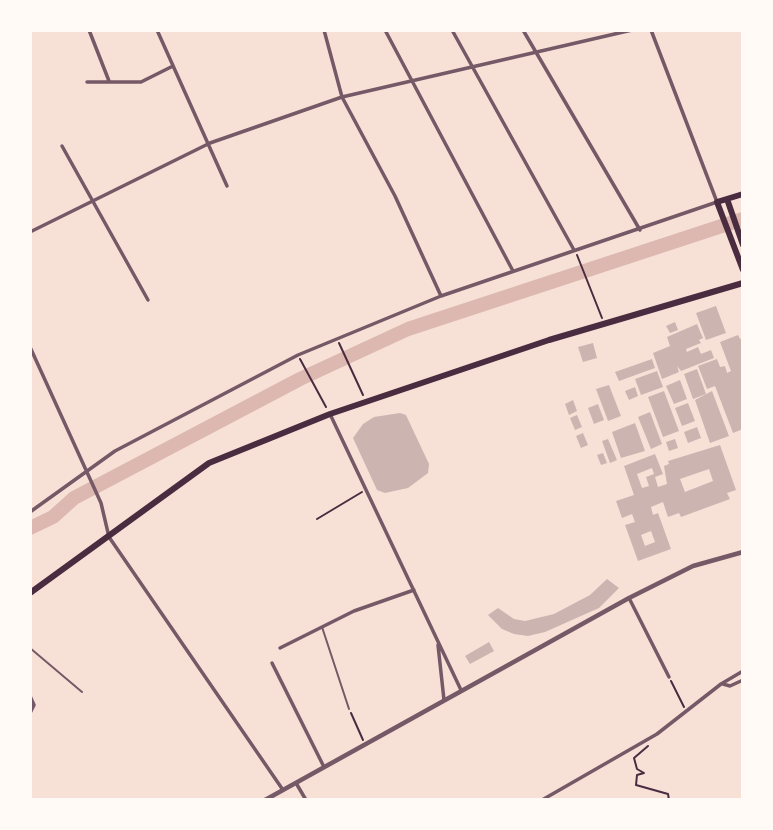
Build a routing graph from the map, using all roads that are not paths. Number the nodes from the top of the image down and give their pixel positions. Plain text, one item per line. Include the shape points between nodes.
1 (89, 30) edge
2 (157, 30) edge
3 (324, 30) edge
4 (385, 30) edge
5 (452, 30) edge
6 (523, 30) edge
7 (632, 30) edge
8 (651, 30) edge
9 (536, 54) junction
10 (173, 66) junction
11 (472, 69) junction
12 (109, 81) junction
13 (87, 82) dead end
14 (410, 82) junction
15 (342, 97) junction
16 (209, 144) junction
17 (62, 146) dead end
18 (227, 186) dead end
19 (743, 194) edge
20 (93, 200) junction
21 (728, 203) junction
22 (719, 206) junction
23 (639, 230) junction
24 (30, 232) edge
25 (743, 245) edge
26 (574, 250) junction
27 (743, 270) edge
28 (513, 271) junction
29 (743, 283) edge
30 (441, 296) junction
31 (148, 300) dead end
32 (30, 347) edge
33 (330, 414) junction
34 (85, 472) junction
35 (30, 512) edge
36 (109, 537) junction
37 (743, 552) edge
38 (414, 590) junction
39 (30, 593) edge
40 (629, 598) junction
41 (321, 626) junction
42 (437, 639) junction
43 (30, 648) edge
44 (280, 649) dead end
45 (272, 663) dead end
46 (743, 671) edge
47 (669, 677) road end
48 (743, 680) edge
49 (721, 684) junction
50 (462, 691) junction
51 (82, 692) dead end
52 (30, 696) edge
53 (444, 701) junction
54 (349, 709) road end
55 (30, 713) edge
56 (324, 767) junction
57 (296, 783) junction
58 (283, 790) junction
59 (265, 800) edge
60 (306, 800) edge
61 (542, 800) edge

1 - 12 street
2 - 10 street
3 - 15 street
4 - 14 street
5 - 11 street
6 - 9 street
7 - 9 street
8 - 22 street
9 - 11 street
9 - 23 street
10 - 12 street via 149,80
10 - 16 street
11 - 14 street
11 - 26 street
12 - 13 street
14 - 15 street
14 - 28 street
15 - 16 street
15 - 30 street
16 - 18 street
16 - 20 street
17 - 20 street
19 - 21 highway
20 - 24 street
20 - 31 street
21 - 22 highway
21 - 25 highway
22 - 23 street
22 - 27 highway
23 - 26 street
26 - 28 street
28 - 30 street
29 - 33 highway via 604,323
30 - 34 street via 298,355 192,408
32 - 34 street
33 - 36 highway via 209,463
33 - 38 street
34 - 35 street
34 - 36 street via 101,503
36 - 39 highway
36 - 58 street
37 - 40 street via 694,566
38 - 41 street
38 - 42 street
40 - 47 street
40 - 50 street
41 - 44 street
41 - 54 lane
42 - 50 street
42 - 53 street
43 - 51 lane
45 - 56 street
46 - 49 street
48 - 49 street via 730,686
49 - 61 street via 657,733
50 - 53 street
52 - 55 street via 34,705
53 - 56 street
56 - 57 street
57 - 58 street
57 - 60 street
58 - 59 street

